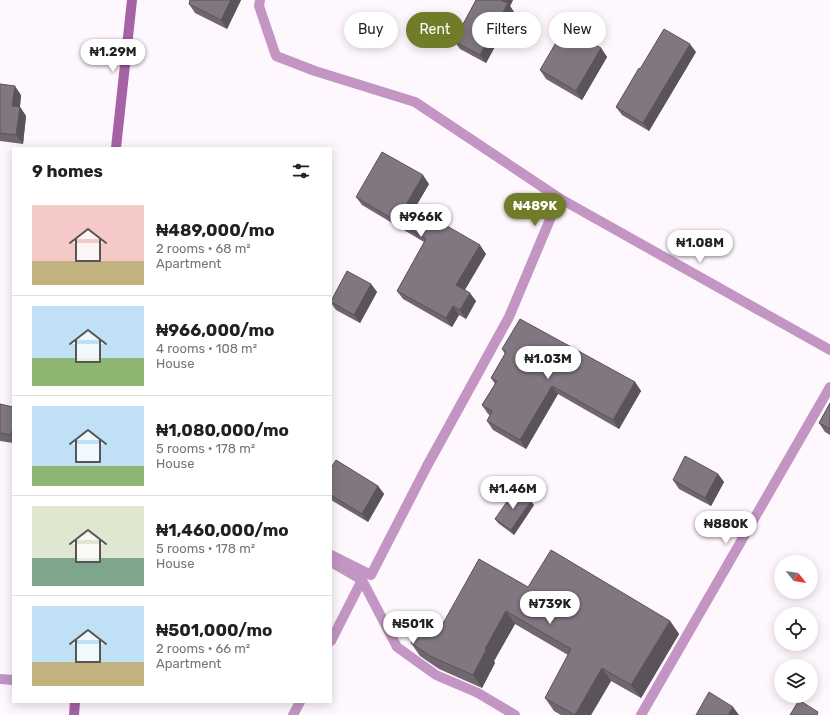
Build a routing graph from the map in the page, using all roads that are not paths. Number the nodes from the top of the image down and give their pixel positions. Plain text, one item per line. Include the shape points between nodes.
1 (132, 0) edge
2 (260, 0) edge
3 (116, 147) edge
4 (559, 198) junction
5 (830, 350) edge
6 (830, 387) edge
7 (332, 556) edge
8 (332, 563) edge
9 (362, 580) junction
10 (332, 639) edge
11 (0, 679) edge
12 (12, 680) edge
13 (74, 703) edge
14 (299, 703) edge
15 (74, 715) edge
16 (293, 715) edge
17 (515, 715) edge
18 (641, 715) edge

1 - 3 street
2 - 4 street via 259,6 276,56 415,102
4 - 5 street
4 - 7 street via 509,317 426,466 371,575
6 - 18 street
8 - 9 street
9 - 10 street
9 - 17 street via 397,647 436,675 478,693
11 - 12 street
13 - 15 street
14 - 16 street

